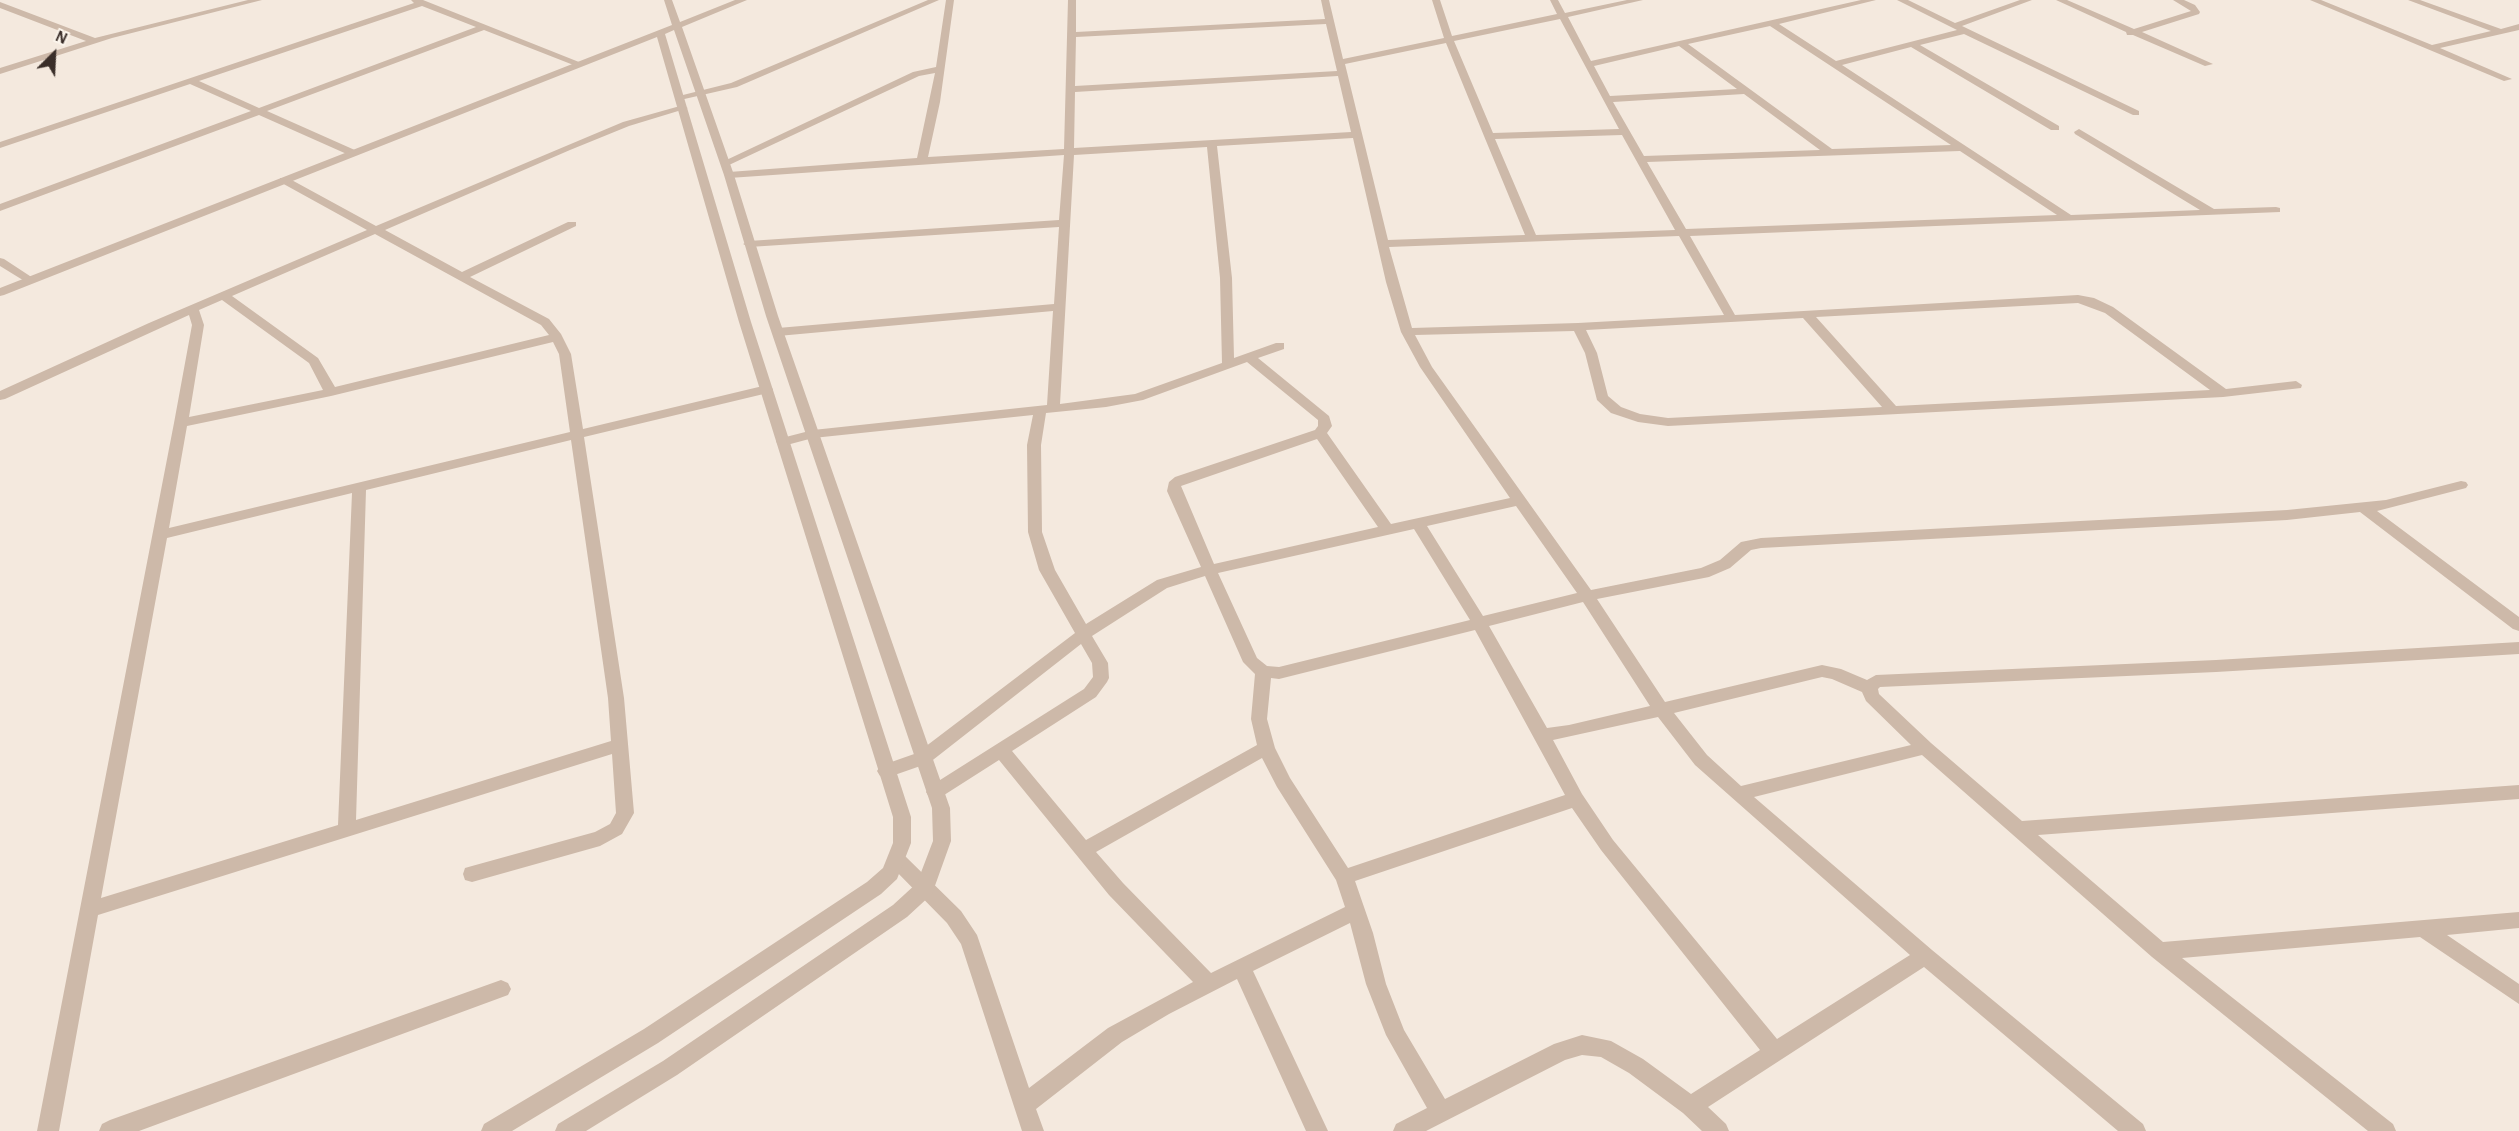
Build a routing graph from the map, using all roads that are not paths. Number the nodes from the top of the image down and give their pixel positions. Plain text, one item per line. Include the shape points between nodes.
1 (203, 0) edge
2 (258, 0) edge
3 (668, 0) edge
4 (743, 0) edge
5 (935, 0) edge
6 (950, 0) edge
7 (1072, 0) edge
8 (1325, 0) edge
9 (1436, 0) edge
10 (1554, 0) edge
11 (1639, 0) edge
12 (1872, 0) edge
13 (1901, 0) edge
14 (2028, 0) edge
15 (2060, 0) edge
16 (2176, 0) edge
17 (2314, 0) edge
18 (2346, 0) edge
19 (2412, 0) edge
20 (418, 1) edge
21 (2324, 4) junction
22 (0, 5) edge
23 (220, 10) junction
24 (1563, 16) junction
25 (1330, 21) junction
26 (1773, 24) junction
27 (679, 25) junction
28 (1956, 25) junction
29 (484, 27) junction
30 (2519, 27) edge
31 (1967, 30) junction
32 (660, 32) junction
33 (2500, 32) junction
34 (2130, 33) junction
35 (1071, 35) junction
36 (1449, 39) junction
37 (95, 41) junction
38 (1682, 44) junction
39 (1912, 44) junction
40 (2430, 48) junction
41 (579, 64) junction
42 (1589, 64) junction
43 (1837, 64) junction
44 (2208, 64) dead end
45 (1341, 68) junction
46 (940, 69) junction
47 (0, 71) edge
48 (189, 80) junction
49 (2507, 80) dead end
50 (1070, 89) junction
51 (1746, 91) junction
52 (702, 94) junction
53 (1607, 99) junction
54 (682, 103) junction
55 (259, 111) junction
56 (2136, 113) dead end
57 (2055, 128) dead end
58 (1625, 132) junction
59 (2079, 132) dead end
60 (1357, 135) junction
61 (1489, 136) junction
62 (1212, 144) junction
63 (0, 145) edge
64 (1964, 147) junction
65 (1069, 152) junction
66 (1828, 152) junction
67 (352, 153) junction
68 (1641, 159) junction
69 (922, 161) junction
70 (727, 169) junction
71 (284, 180) junction
72 (0, 208) edge
73 (2276, 210) dead end
74 (2213, 213) junction
75 (2069, 218) junction
76 (1065, 223) junction
77 (572, 224) dead end
78 (376, 230) junction
79 (1684, 233) junction
80 (1531, 237) junction
81 (749, 244) junction
82 (1383, 244) junction
83 (0, 261) edge
84 (460, 277) junction
85 (30, 280) junction
86 (0, 292) edge
87 (224, 296) junction
88 (1060, 307) junction
89 (193, 309) junction
90 (1807, 315) junction
91 (1732, 319) junction
92 (1578, 327) junction
93 (778, 332) junction
94 (1407, 332) junction
95 (557, 337) junction
96 (1280, 346) dead end
97 (1248, 356) junction
98 (1228, 364) junction
99 (2296, 385) dead end
100 (767, 389) junction
101 (331, 392) junction
102 (2223, 393) junction
103 (0, 396) edge
104 (1046, 409) junction
105 (1893, 411) junction
106 (181, 423) junction
107 (1320, 433) junction
108 (577, 434) junction
109 (813, 434) junction
110 (783, 442) junction
111 (2461, 485) dead end
112 (359, 487) junction
113 (1520, 500) junction
114 (2364, 508) junction
115 (1419, 524) junction
116 (1388, 531) junction
117 (160, 535) junction
118 (1209, 570) junction
119 (1587, 596) junction
120 (1480, 624) junction
121 (2519, 625) edge
122 (1085, 633) junction
123 (2519, 648) edge
124 (1263, 672) junction
125 (1869, 688) junction
126 (1660, 709) junction
127 (1542, 735) junction
128 (620, 746) junction
129 (1266, 748) junction
130 (1926, 748) junction
131 (1001, 750) junction
132 (923, 758) junction
133 (886, 771) junction
134 (935, 792) junction
135 (2519, 792) edge
136 (1738, 794) junction
137 (1576, 799) junction
138 (2018, 829) junction
139 (346, 830) junction
140 (1084, 849) junction
141 (897, 860) junction
142 (472, 874) dead end
143 (1344, 877) junction
144 (925, 888) junction
145 (90, 910) junction
146 (1355, 911) junction
147 (2519, 920) edge
148 (2421, 927) junction
149 (2158, 951) junction
150 (1925, 956) junction
151 (1242, 968) junction
152 (1209, 985) junction
153 (501, 989) dead end
154 (2519, 995) edge
155 (1775, 1052) junction
156 (1024, 1105) junction
157 (1691, 1106) junction
158 (1441, 1112) junction
159 (48, 1131) edge
160 (110, 1131) edge
161 (492, 1131) edge
162 (566, 1131) edge
163 (1033, 1131) edge
164 (1317, 1131) edge
165 (1404, 1131) edge
166 (1718, 1131) edge
167 (2135, 1131) edge
168 (2385, 1131) edge

1 - 23 street
2 - 23 street
3 - 27 street
4 - 27 street
5 - 52 street via 782,67
6 - 46 street
7 - 35 street
8 - 25 street
9 - 36 street
10 - 24 street
11 - 24 street
12 - 26 street
13 - 28 street
14 - 28 street
15 - 34 street
16 - 34 street via 2196,12
17 - 21 street
18 - 21 street
19 - 33 street
20 - 29 street
20 - 48 street
21 - 40 street
22 - 37 street
23 - 37 street
24 - 36 street
24 - 42 street
25 - 35 street
25 - 45 street
26 - 38 street
26 - 43 street
27 - 32 street
27 - 52 street
28 - 31 street
29 - 41 street
29 - 55 street
30 - 33 street
31 - 39 street
31 - 56 street
32 - 41 street
32 - 54 street
33 - 40 street
34 - 44 street
35 - 50 street
36 - 45 street
36 - 61 street
37 - 47 street
38 - 42 street
38 - 51 street
39 - 43 street
39 - 57 street
40 - 49 street
41 - 67 street
42 - 53 street
43 - 64 street
45 - 50 street
45 - 60 street
46 - 69 street
46 - 70 street via 916,75
48 - 55 street
48 - 63 street
50 - 65 street
51 - 53 street
51 - 66 street
52 - 54 street
52 - 70 street
53 - 58 street
54 - 78 street
54 - 100 street
55 - 67 street
55 - 72 street
58 - 61 street
58 - 68 street
59 - 74 street
60 - 62 street
60 - 82 street
61 - 80 street
62 - 65 street
62 - 98 street via 1226,278
64 - 66 street
64 - 75 street
65 - 69 street
65 - 76 street
66 - 68 street
67 - 71 street
68 - 79 street
69 - 70 street
70 - 81 street
71 - 78 street
71 - 85 street
73 - 74 street
74 - 75 street
75 - 79 street
76 - 81 street
76 - 88 street
77 - 84 street
78 - 84 street
78 - 87 street
79 - 80 street
79 - 91 street
80 - 82 street
81 - 93 street
82 - 94 street
83 - 85 street
84 - 95 street via 545,322
85 - 86 street
87 - 89 street
87 - 101 street via 314,361
88 - 93 street
88 - 104 street
89 - 103 street
89 - 106 street via 198,325
90 - 91 street
90 - 102 street via 2062,299 2090,301 2109,310
90 - 105 street
91 - 92 street
92 - 94 street
92 - 105 street via 1591,353 1602,397 1616,410 1638,418 1668,422
93 - 109 street
94 - 113 street via 1426,367
95 - 101 street
95 - 108 street via 565,354
96 - 97 street
97 - 98 street
97 - 107 street via 1324,418 1325,426
98 - 104 street via 1138,397
99 - 102 street
100 - 108 street
100 - 110 street
101 - 106 street
102 - 105 street
104 - 109 street
104 - 122 street via 1034,445 1035,532 1047,570
106 - 117 street
107 - 116 street
107 - 118 street via 1265,449 1174,485
108 - 112 street
108 - 128 street
109 - 110 street
109 - 132 street
110 - 133 street
111 - 114 street
112 - 117 street
112 - 139 street
113 - 115 street
113 - 119 street
114 - 119 street via 1761,543 1746,546 1725,564 1704,573
114 - 121 street
115 - 116 street
115 - 120 street
116 - 118 street
117 - 145 street
118 - 122 street via 1162,584
118 - 124 street via 1251,662
119 - 120 street
119 - 126 street
120 - 124 street via 1279,673
120 - 127 street
122 - 131 street via 1100,663 1101,678 1090,693
122 - 132 street
123 - 125 street via 1876,681
124 - 129 street via 1259,719
125 - 126 street via 1822,671
125 - 130 street via 1872,697
126 - 127 street
126 - 136 street via 1701,760
127 - 137 street
128 - 139 street
128 - 142 street via 625,813 616,829 600,838
129 - 140 street
129 - 143 street via 1283,782
130 - 136 street
130 - 138 street
131 - 134 street
131 - 140 street
132 - 133 street
132 - 134 street
133 - 141 street via 902,817 902,843
134 - 144 street via 941,807 942,841
135 - 138 street
136 - 150 street
137 - 143 street
137 - 155 street via 1607,845
138 - 149 street
139 - 145 street
140 - 152 street via 1116,889
141 - 144 street
141 - 161 street via 874,888 651,1036
143 - 146 street
144 - 156 street via 954,917 970,941
144 - 162 street via 900,911 670,1068
145 - 159 street
146 - 151 street
146 - 158 street via 1396,1035
147 - 148 street
148 - 149 street
148 - 154 street
149 - 168 street
150 - 155 street
150 - 167 street
151 - 152 street
151 - 164 street
152 - 156 street via 1115,1035
153 - 160 street
155 - 157 street
156 - 163 street
157 - 158 street via 1604,1048 1582,1045 1561,1051
157 - 166 street
158 - 165 street

